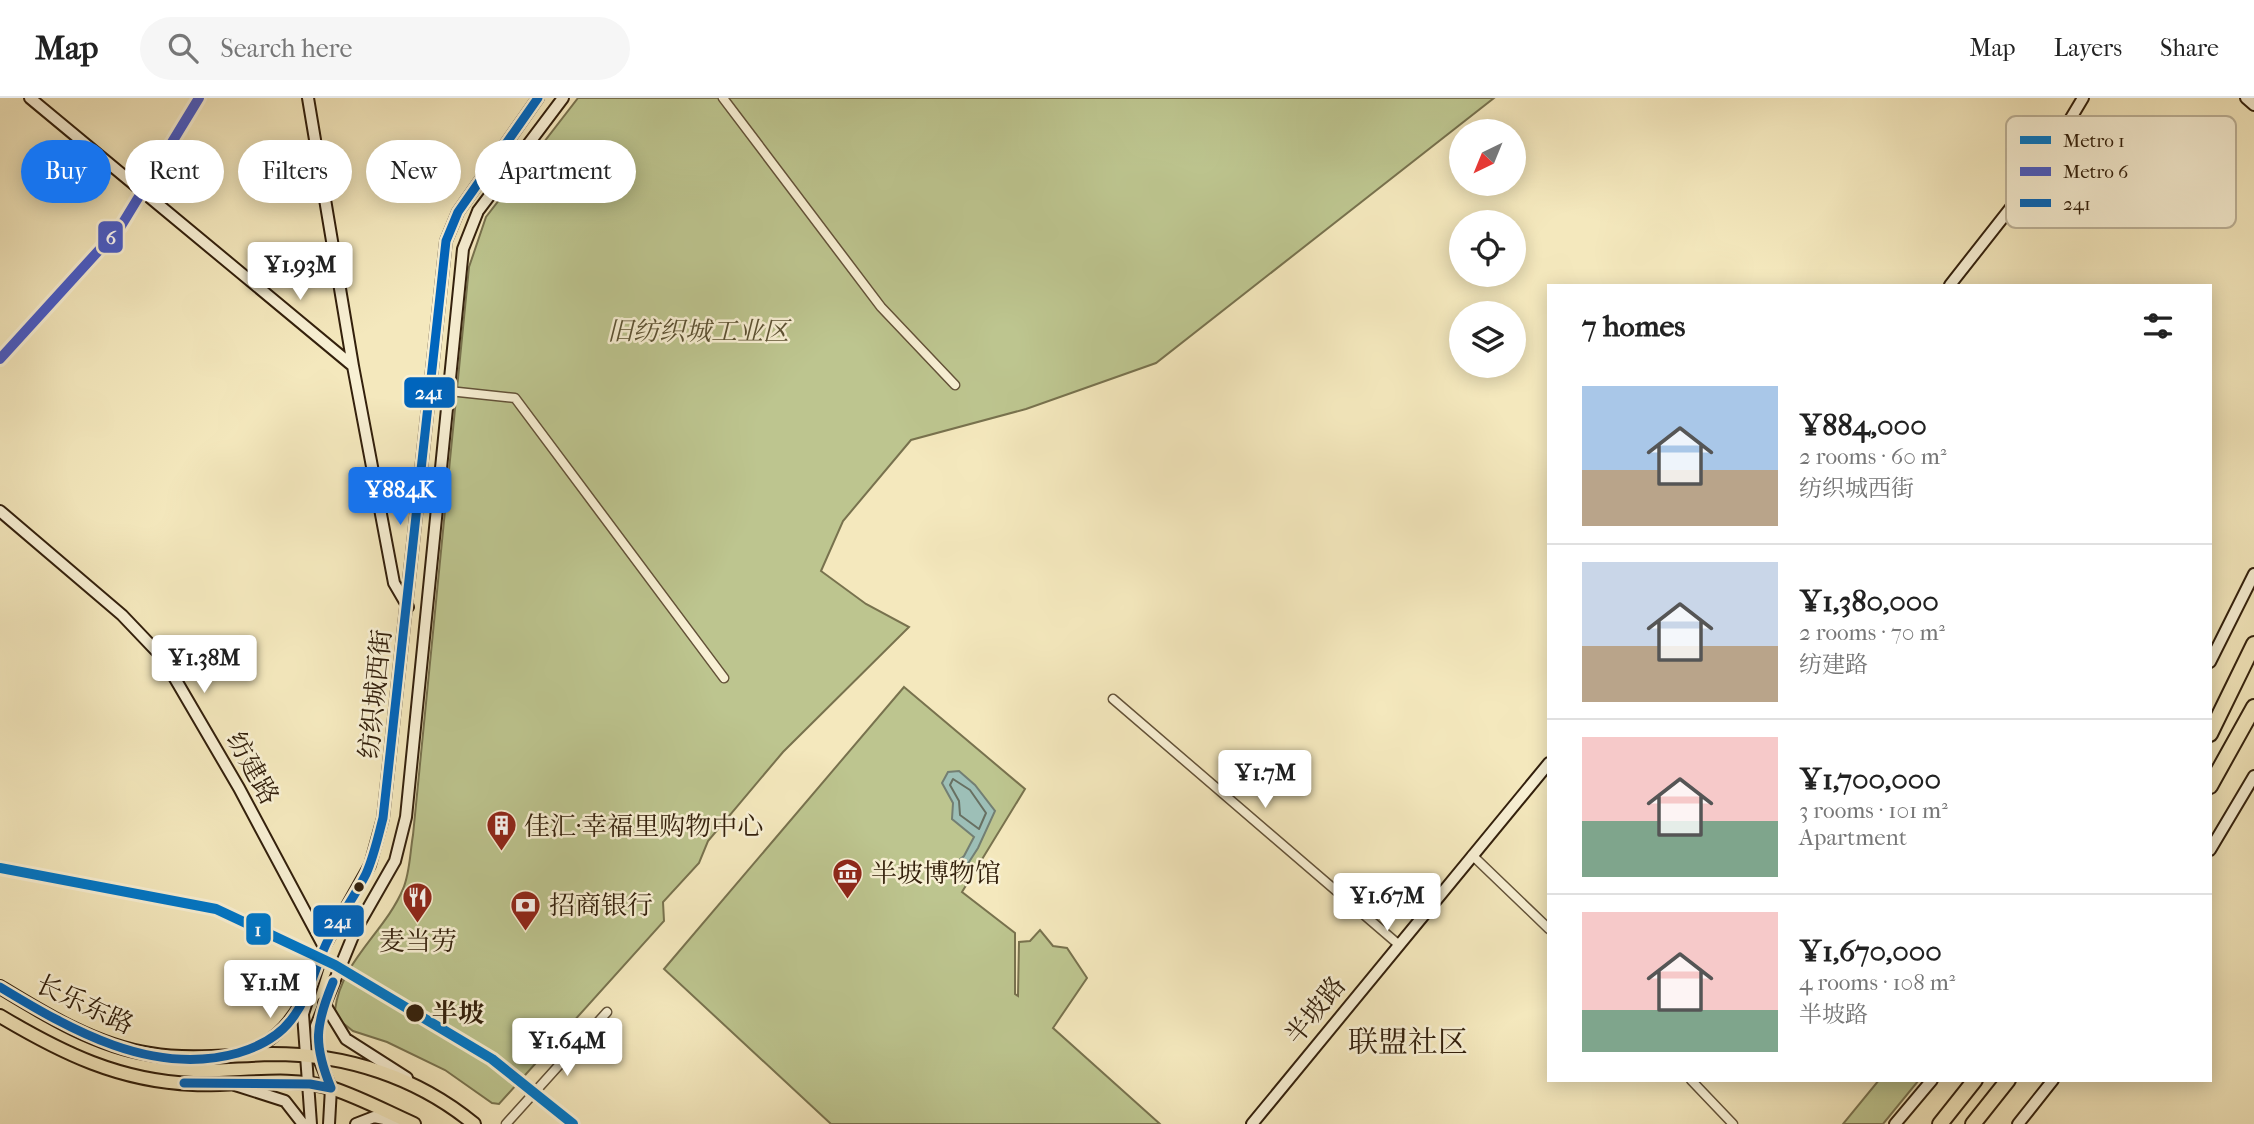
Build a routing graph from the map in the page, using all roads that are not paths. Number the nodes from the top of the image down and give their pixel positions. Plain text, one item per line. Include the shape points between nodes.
1 (30, 98) edge
2 (309, 98) edge
3 (538, 98) edge
4 (563, 98) edge
5 (723, 98) edge
6 (2083, 98) edge
7 (2246, 98) edge
8 (2254, 104) edge
9 (2072, 116) edge
10 (2006, 214) edge
11 (1951, 284) edge
12 (353, 366) junction
13 (955, 385) dead end
14 (449, 391) junction
15 (0, 511) edge
16 (2254, 575) edge
17 (408, 607) junction
18 (425, 610) junction
19 (2254, 644) edge
20 (2212, 658) edge
21 (724, 678) dead end
22 (1113, 699) dead end
23 (2254, 706) edge
24 (2212, 730) edge
25 (1547, 766) edge
26 (2254, 776) edge
27 (2212, 782) edge
28 (2212, 846) edge
29 (1472, 855) junction
30 (1547, 927) edge
31 (1398, 944) junction
32 (324, 947) junction
33 (311, 983) junction
34 (0, 987) edge
35 (324, 1003) junction
36 (607, 1012) dead end
37 (0, 1016) edge
38 (304, 1055) junction
39 (227, 1057) junction
40 (318, 1057) junction
41 (1693, 1082) edge
42 (1930, 1082) edge
43 (1973, 1082) edge
44 (2006, 1082) edge
45 (2051, 1082) edge
46 (229, 1083) junction
47 (310, 1084) junction
48 (415, 1084) junction
49 (331, 1088) junction
50 (303, 1124) edge
51 (311, 1124) edge
52 (329, 1124) edge
53 (356, 1124) edge
54 (408, 1124) edge
55 (414, 1124) edge
56 (474, 1124) edge
57 (506, 1124) edge
58 (1251, 1124) edge
59 (1732, 1124) edge
60 (1895, 1124) edge
61 (1940, 1124) edge
62 (1973, 1124) edge
63 (2018, 1124) edge

1 - 12 main road
2 - 12 main road
3 - 17 main road, 纺织城西街 via 458,212 446,241
4 - 14 main road, 纺织城西街 via 470,227 461,262
5 - 13 street via 877,302
6 - 9 main road
7 - 8 main road
10 - 11 main road
12 - 17 main road via 394,583
14 - 18 main road, 纺织城西街
14 - 21 street via 516,398
15 - 32 main road, 纺建路 via 131,623 163,658
16 - 20 main road
17 - 18 main road
17 - 32 main road, 纺织城西街 via 383,818 370,865
18 - 35 main road, 纺织城西街 via 401,841
19 - 24 highway
22 - 31 street
23 - 27 highway
25 - 29 main road, 半坡路
26 - 28 main road
29 - 30 street
29 - 31 main road, 半坡路
31 - 58 main road, 半坡路
32 - 33 main road, 纺织城西街
33 - 38 main road, 纺织城西街 via 301,1025
33 - 39 main road via 284,1029 263,1045
34 - 39 main road, 长乐东路 via 118,1048 184,1058
35 - 40 main road, 纺织城西街 via 316,1026
35 - 48 main road via 346,1039
36 - 57 street
37 - 46 main road, 长乐东路 via 97,1067 148,1080
38 - 39 main road, 长乐东路
38 - 40 main road, 长乐东路
38 - 47 main road, 纺织城西街
40 - 48 main road, 长乐东路
40 - 49 main road, 纺织城西街
41 - 59 street
42 - 60 main road
43 - 61 highway
44 - 62 highway
45 - 63 main road
46 - 47 main road, 长乐东路
46 - 50 main road via 285,1101
47 - 49 main road, 长乐东路
47 - 51 main road, 纺织城西街
48 - 56 main road, 长乐东路
49 - 52 main road
49 - 55 main road, 长乐东路
53 - 54 main road via 374,1117

